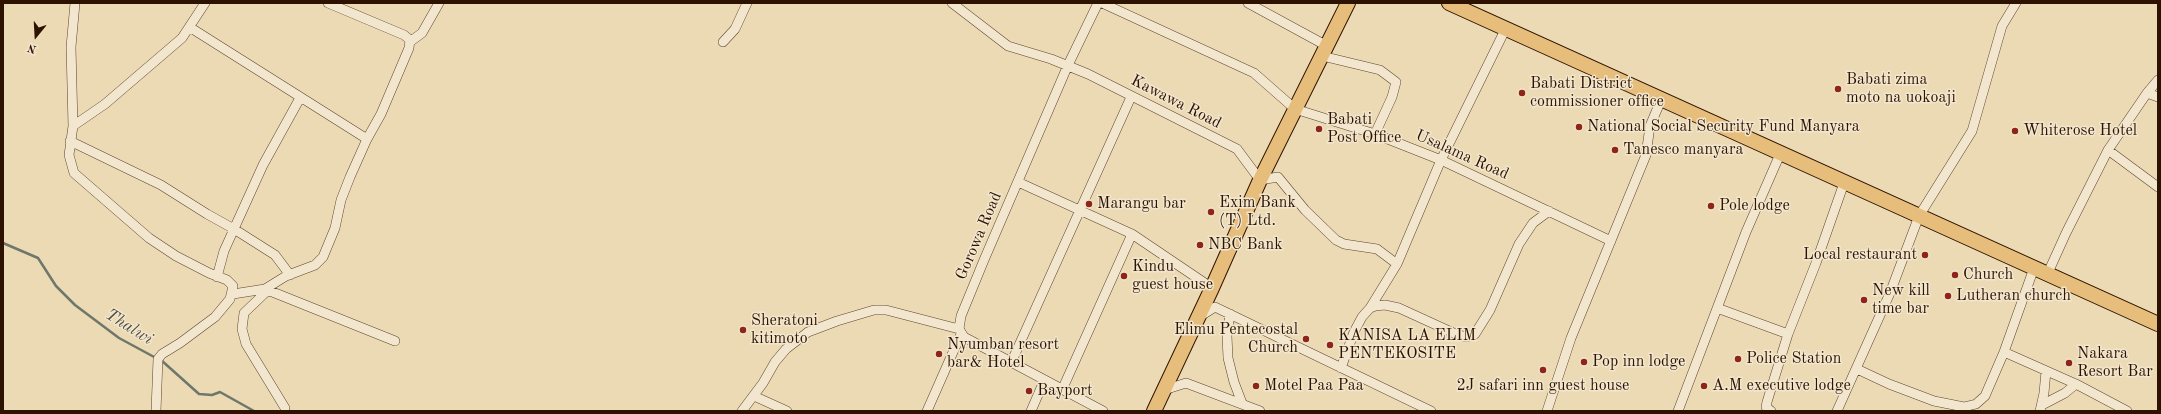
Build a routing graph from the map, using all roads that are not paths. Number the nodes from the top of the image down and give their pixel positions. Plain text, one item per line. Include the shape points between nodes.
1 (75, 3) edge
2 (205, 3) edge
3 (328, 3) edge
4 (439, 3) edge
5 (747, 3) edge
6 (952, 3) edge
7 (1098, 3) edge
8 (1102, 3) edge
9 (1248, 3) edge
10 (1449, 3) edge
11 (2016, 3) edge
12 (1348, 6) edge
13 (191, 28) junction
14 (1506, 28) junction
15 (411, 42) junction
16 (723, 42) dead end
17 (1325, 51) junction
18 (1068, 65) junction
19 (2158, 80) edge
20 (2147, 93) junction
21 (1131, 97) junction
22 (2158, 97) edge
23 (300, 98) junction
24 (1661, 100) junction
25 (1295, 109) junction
26 (73, 126) junction
27 (1375, 134) junction
28 (367, 139) junction
29 (70, 141) junction
30 (2108, 150) junction
31 (1781, 152) junction
32 (1441, 160) junction
33 (1260, 180) junction
34 (1018, 182) junction
35 (1844, 183) junction
36 (2158, 187) edge
37 (1081, 211) junction
38 (1548, 211) junction
39 (1919, 216) junction
40 (234, 229) junction
41 (1132, 234) junction
42 (1611, 241) junction
43 (1397, 264) junction
44 (2034, 268) junction
45 (290, 275) junction
46 (2047, 275) junction
47 (217, 277) junction
48 (1212, 288) junction
49 (266, 290) junction
50 (233, 294) junction
51 (1370, 308) junction
52 (1717, 308) junction
53 (1230, 314) junction
54 (1198, 317) junction
55 (2158, 324) edge
56 (960, 331) junction
57 (1788, 334) junction
58 (395, 341) dead end
59 (2004, 352) junction
60 (1011, 363) junction
61 (1341, 368) junction
62 (1857, 368) junction
63 (2046, 371) junction
64 (1044, 381) junction
65 (2076, 384) junction
66 (1062, 390) junction
67 (1164, 390) junction
68 (754, 396) junction
69 (1242, 403) junction
70 (1411, 407) edge
71 (285, 408) dead end
72 (2041, 408) edge
73 (156, 411) edge
74 (742, 411) edge
75 (787, 411) edge
76 (927, 411) edge
77 (1031, 411) edge
78 (1103, 411) edge
79 (1154, 411) edge
80 (1260, 411) edge
81 (1431, 411) edge
82 (1547, 411) edge
83 (1678, 411) edge
84 (1770, 411) edge
85 (1837, 411) edge
86 (2127, 411) edge

1 - 26 street via 71,47
2 - 13 street
3 - 15 street via 397,31 408,37
4 - 15 street via 422,33
5 - 16 street via 735,29
6 - 18 street, Kawawa Road via 1008,46
7 - 18 street, Gorowa Road
8 - 25 street via 1254,73
9 - 17 street
10 - 14 highway
11 - 39 street via 2002,26 1972,130
12 - 17 highway
13 - 23 street
13 - 26 street via 105,104
14 - 24 highway
14 - 32 street
15 - 28 street via 381,114
17 - 25 highway
17 - 27 street via 1380,70 1396,82
18 - 21 street, Kawawa Road
18 - 34 street, Gorowa Road
19 - 20 street
20 - 22 street
20 - 30 street
21 - 33 street, Kawawa Road via 1237,150
21 - 37 street
23 - 28 street
23 - 40 street via 262,165
24 - 31 highway
24 - 42 street via 1650,126 1646,155
25 - 27 street, Usalama Road
25 - 33 highway
26 - 29 street
27 - 32 street, Usalama Road
28 - 45 street via 343,194 335,228 323,257 315,265
29 - 40 street via 162,185
29 - 47 street via 70,162 74,173 80,179 149,238 176,256
30 - 36 street
30 - 46 street
31 - 35 highway
31 - 52 street via 1762,191
32 - 38 street, Usalama Road
32 - 43 street
33 - 43 street via 1278,177 1305,210 1336,240 1344,244 1377,249
33 - 48 highway
34 - 37 street
34 - 56 street, Gorowa Road via 961,316
35 - 39 highway
35 - 57 street
37 - 41 street
37 - 60 street
38 - 42 street, Usalama Road
38 - 51 street via 1533,222 1519,244 1490,310 1475,334 1467,337 1458,335 1390,305
39 - 44 highway
39 - 62 street via 1890,293
40 - 45 street via 275,255
40 - 47 street via 224,251
41 - 48 street
41 - 66 street
42 - 82 street via 1571,338
43 - 51 street
44 - 46 highway
44 - 59 street
45 - 49 street
46 - 55 highway
47 - 50 street via 231,282
48 - 54 highway
49 - 50 street
49 - 58 street
49 - 71 street via 244,313 242,329 246,344
50 - 73 street via 226,306 215,316 158,359
51 - 61 street via 1354,332
52 - 57 street
52 - 83 street
53 - 54 street via 1215,307
53 - 61 street
53 - 69 street via 1228,358
54 - 67 highway
56 - 60 street
56 - 68 street via 886,310 858,314 797,338 775,362
56 - 76 street, Gorowa Road
57 - 84 street via 1767,402 1766,407
59 - 62 street via 1985,396 1976,404 1964,407 1940,403 1915,394
59 - 63 street
60 - 64 street
61 - 70 street
62 - 85 street
63 - 65 street
63 - 72 street
64 - 66 street
64 - 77 street
65 - 72 street
65 - 86 street
66 - 78 street
67 - 69 street via 1186,383
67 - 79 highway
68 - 74 street
68 - 75 street
69 - 80 street
70 - 81 street

